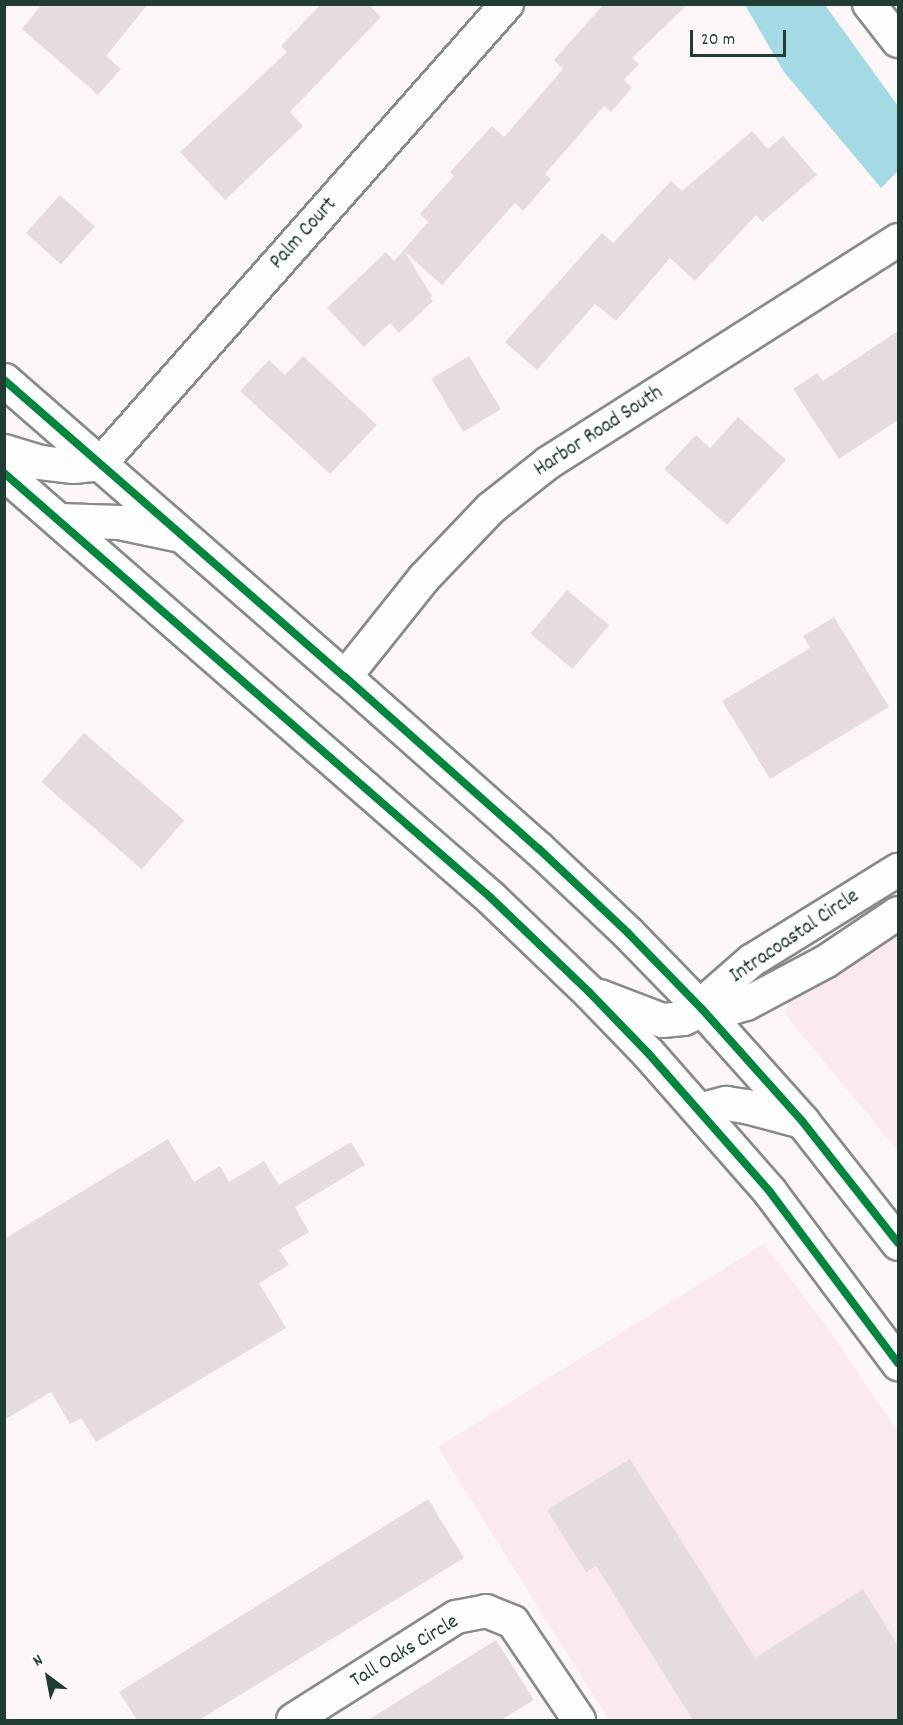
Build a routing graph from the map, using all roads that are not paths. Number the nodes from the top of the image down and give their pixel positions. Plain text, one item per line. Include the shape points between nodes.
1 (507, 4) edge
2 (869, 4) edge
3 (898, 41) edge
4 (898, 240) edge
5 (4, 380) edge
6 (4, 451) edge
7 (101, 463) junction
8 (4, 473) edge
9 (59, 520) junction
10 (184, 536) junction
11 (345, 677) junction
12 (898, 870) edge
13 (898, 913) edge
14 (589, 992) junction
15 (702, 1009) junction
16 (699, 1110) junction
17 (802, 1121) junction
18 (898, 1244) edge
19 (898, 1363) edge
20 (293, 1720) edge
21 (579, 1720) edge

1 - 7 street, Palm Court
2 - 3 street
4 - 11 street, Harbor Road South via 548,463 491,508 424,578
5 - 7 main road
6 - 7 main road via 40,462 74,466
7 - 10 main road
8 - 9 main road
9 - 10 main road via 119,522
9 - 14 main road via 490,897
10 - 11 main road
11 - 15 main road via 539,849
12 - 15 street, Intracoastal Circle via 751,961
13 - 15 street, Intracoastal Circle via 825,962 746,1004
14 - 15 main road via 662,1020 683,1018
14 - 16 main road
15 - 17 main road
16 - 17 main road via 726,1103
16 - 19 main road via 770,1192
17 - 18 main road
20 - 21 street, Tall Oaks Circle via 456,1617 486,1611 513,1622

